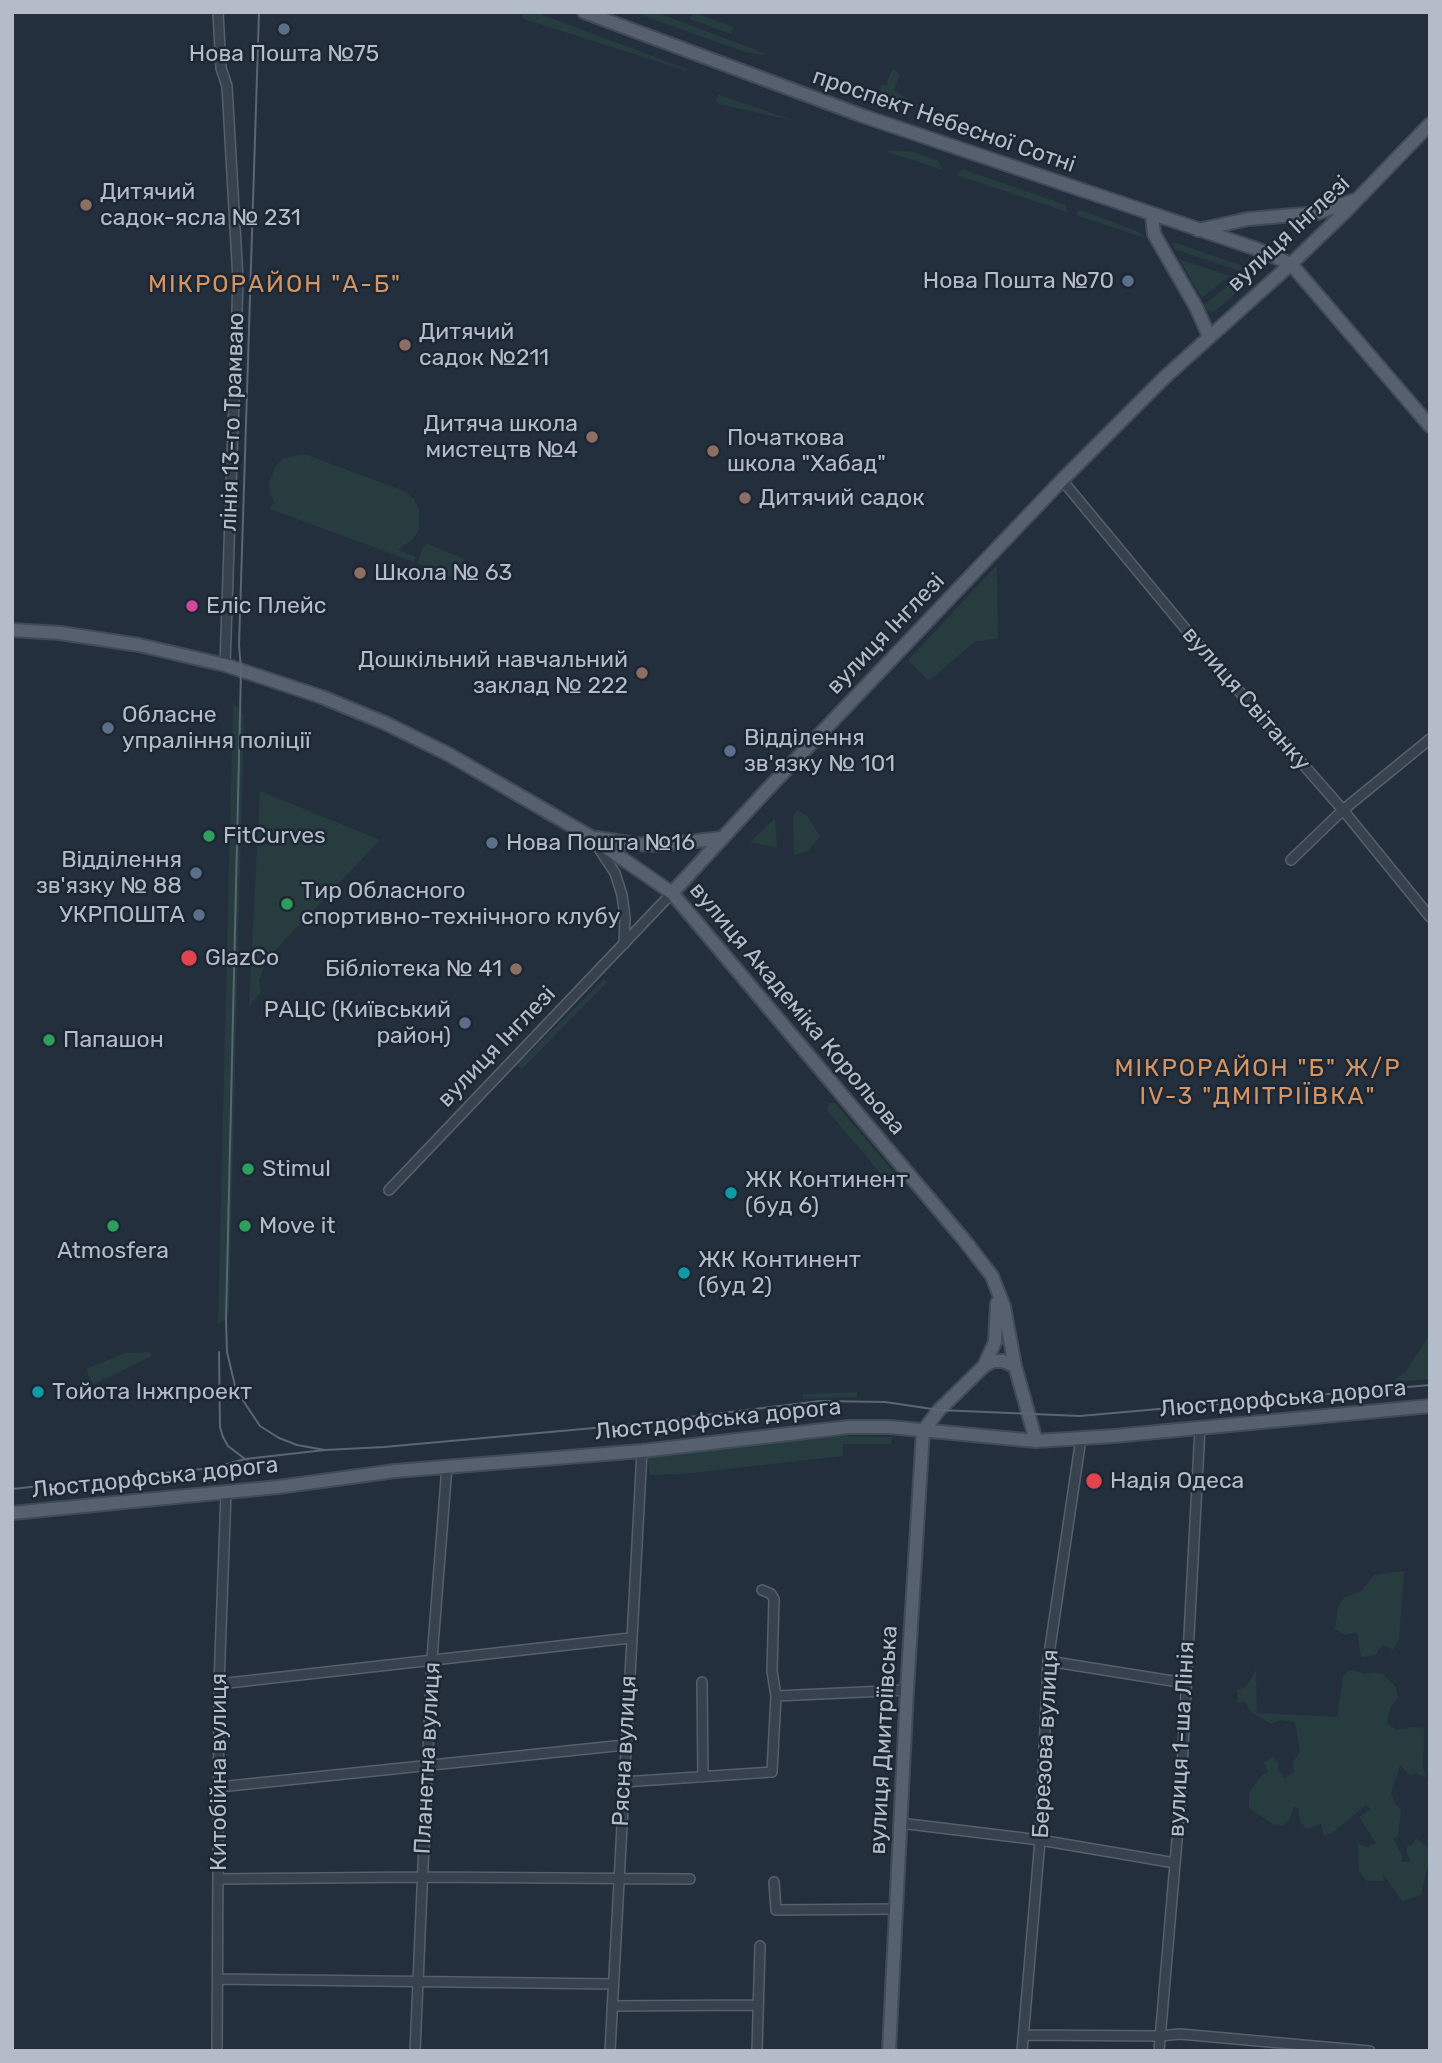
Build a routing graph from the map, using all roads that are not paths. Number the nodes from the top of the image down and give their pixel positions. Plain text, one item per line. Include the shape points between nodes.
1 (218, 12) edge
2 (584, 12) edge
3 (1430, 124) edge
4 (1359, 198) junction
5 (1152, 215) junction
6 (1197, 230) junction
7 (1291, 264) junction
8 (1209, 335) junction
9 (1430, 426) edge
10 (1062, 480) junction
11 (12, 629) edge
12 (225, 665) junction
13 (1430, 739) edge
14 (1343, 810) junction
15 (591, 837) junction
16 (722, 838) junction
17 (1291, 859) dead end
18 (672, 893) junction
19 (1430, 917) edge
20 (624, 944) junction
21 (389, 1190) dead end
22 (997, 1288) junction
23 (984, 1366) junction
24 (1015, 1366) junction
25 (1430, 1406) edge
26 (1200, 1427) junction
27 (923, 1431) junction
28 (1081, 1438) junction
29 (1036, 1441) junction
30 (642, 1451) junction
31 (447, 1466) junction
32 (226, 1493) junction
33 (12, 1513) edge
34 (762, 1590) dead end
35 (630, 1639) junction
36 (432, 1659) junction
37 (1048, 1661) junction
38 (702, 1682) dead end
39 (1185, 1683) junction
40 (219, 1684) junction
41 (907, 1690) junction
42 (776, 1696) junction
43 (625, 1745) junction
44 (427, 1766) junction
45 (703, 1777) junction
46 (623, 1782) junction
47 (219, 1787) junction
48 (900, 1823) junction
49 (1040, 1840) junction
50 (1175, 1863) junction
51 (422, 1877) junction
52 (618, 1879) junction
53 (690, 1879) dead end
54 (218, 1880) junction
55 (774, 1882) dead end
56 (896, 1909) junction
57 (760, 1946) dead end
58 (218, 1979) junction
59 (418, 1981) junction
60 (613, 1984) junction
61 (758, 2005) junction
62 (612, 2006) junction
63 (1025, 2035) junction
64 (1160, 2036) junction
65 (217, 2051) edge
66 (415, 2051) edge
67 (610, 2051) edge
68 (757, 2051) edge
69 (889, 2051) edge
70 (1022, 2051) edge
71 (1159, 2051) edge
72 (1370, 2051) edge

1 - 12 street, лінія 13-го Трамваю via 238,280
2 - 5 main road, проспект Небесної Сотні via 863,116
3 - 4 main road, вулиця Інглезі
4 - 6 main road via 1317,213 1248,219
4 - 7 main road, вулиця Інглезі
5 - 6 main road, проспект Небесної Сотні
5 - 8 main road via 1154,234
6 - 7 main road, проспект Небесної Сотні
7 - 8 main road, вулиця Інглезі
7 - 9 main road
8 - 10 main road, вулиця Інглезі
10 - 14 street, вулиця Світанку
10 - 16 main road, вулиця Інглезі
11 - 12 main road, вулиця Академіка Корольова via 139,645
12 - 15 main road, вулиця Академіка Корольова via 322,696 385,723
13 - 14 street
14 - 17 street
14 - 19 street, вулиця Світанку
15 - 16 main road via 661,845
15 - 18 main road, вулиця Академіка Корольова
15 - 20 street via 618,884 625,917
16 - 18 main road, вулиця Інглезі
18 - 20 street, вулиця Інглезі
18 - 22 main road, вулиця Академіка Корольова via 965,1241
20 - 21 street, вулиця Інглезі
22 - 23 main road via 995,1342
22 - 24 main road
23 - 24 main road via 1003,1360
23 - 27 main road
24 - 29 main road
25 - 26 main road, Люстдорфська дорога
26 - 28 main road, Люстдорфська дорога
26 - 39 street, вулиця 1-ша Лінія
27 - 29 main road, Люстдорфська дорога
27 - 30 main road, Люстдорфська дорога via 849,1427
27 - 41 main road, вулиця Дмитріївська
28 - 29 main road, Люстдорфська дорога
28 - 37 street, Березова вулиця
30 - 31 main road, Люстдорфська дорога
30 - 35 street, Рясна вулиця
31 - 32 main road, Люстдорфська дорога
31 - 36 street, Планетна вулиця
32 - 33 main road, Люстдорфська дорога
32 - 40 street, Китобійна вулиця
34 - 42 street via 774,1599
35 - 36 street
35 - 43 street, Рясна вулиця
36 - 40 street
36 - 44 street, Планетна вулиця
37 - 39 street
37 - 49 street, Березова вулиця
38 - 45 street
39 - 50 street, вулиця 1-ша Лінія
40 - 47 street, Китобійна вулиця
41 - 42 street
41 - 48 main road, вулиця Дмитріївська
42 - 45 street via 772,1772
43 - 44 street
43 - 46 street, Рясна вулиця
44 - 47 street
44 - 51 street, Планетна вулиця
45 - 46 street
46 - 52 street, Рясна вулиця
47 - 54 street, Китобійна вулиця
48 - 49 street
48 - 56 main road, вулиця Дмитріївська
49 - 50 street
49 - 63 street, Березова вулиця
50 - 64 street, вулиця 1-ша Лінія
51 - 52 street
51 - 54 street
51 - 59 street, Планетна вулиця
52 - 53 street
52 - 60 street, Рясна вулиця
54 - 58 street, Китобійна вулиця
55 - 56 street via 776,1910
56 - 69 main road, вулиця Дмитріївська
57 - 61 street
58 - 59 street
58 - 65 street, Китобійна вулиця
59 - 60 street
59 - 66 street, Планетна вулиця
60 - 62 street, Рясна вулиця
61 - 62 street
61 - 68 street
62 - 67 street, Рясна вулиця
63 - 64 street
63 - 70 street, Березова вулиця
64 - 71 street, вулиця 1-ша Лінія
64 - 72 street

